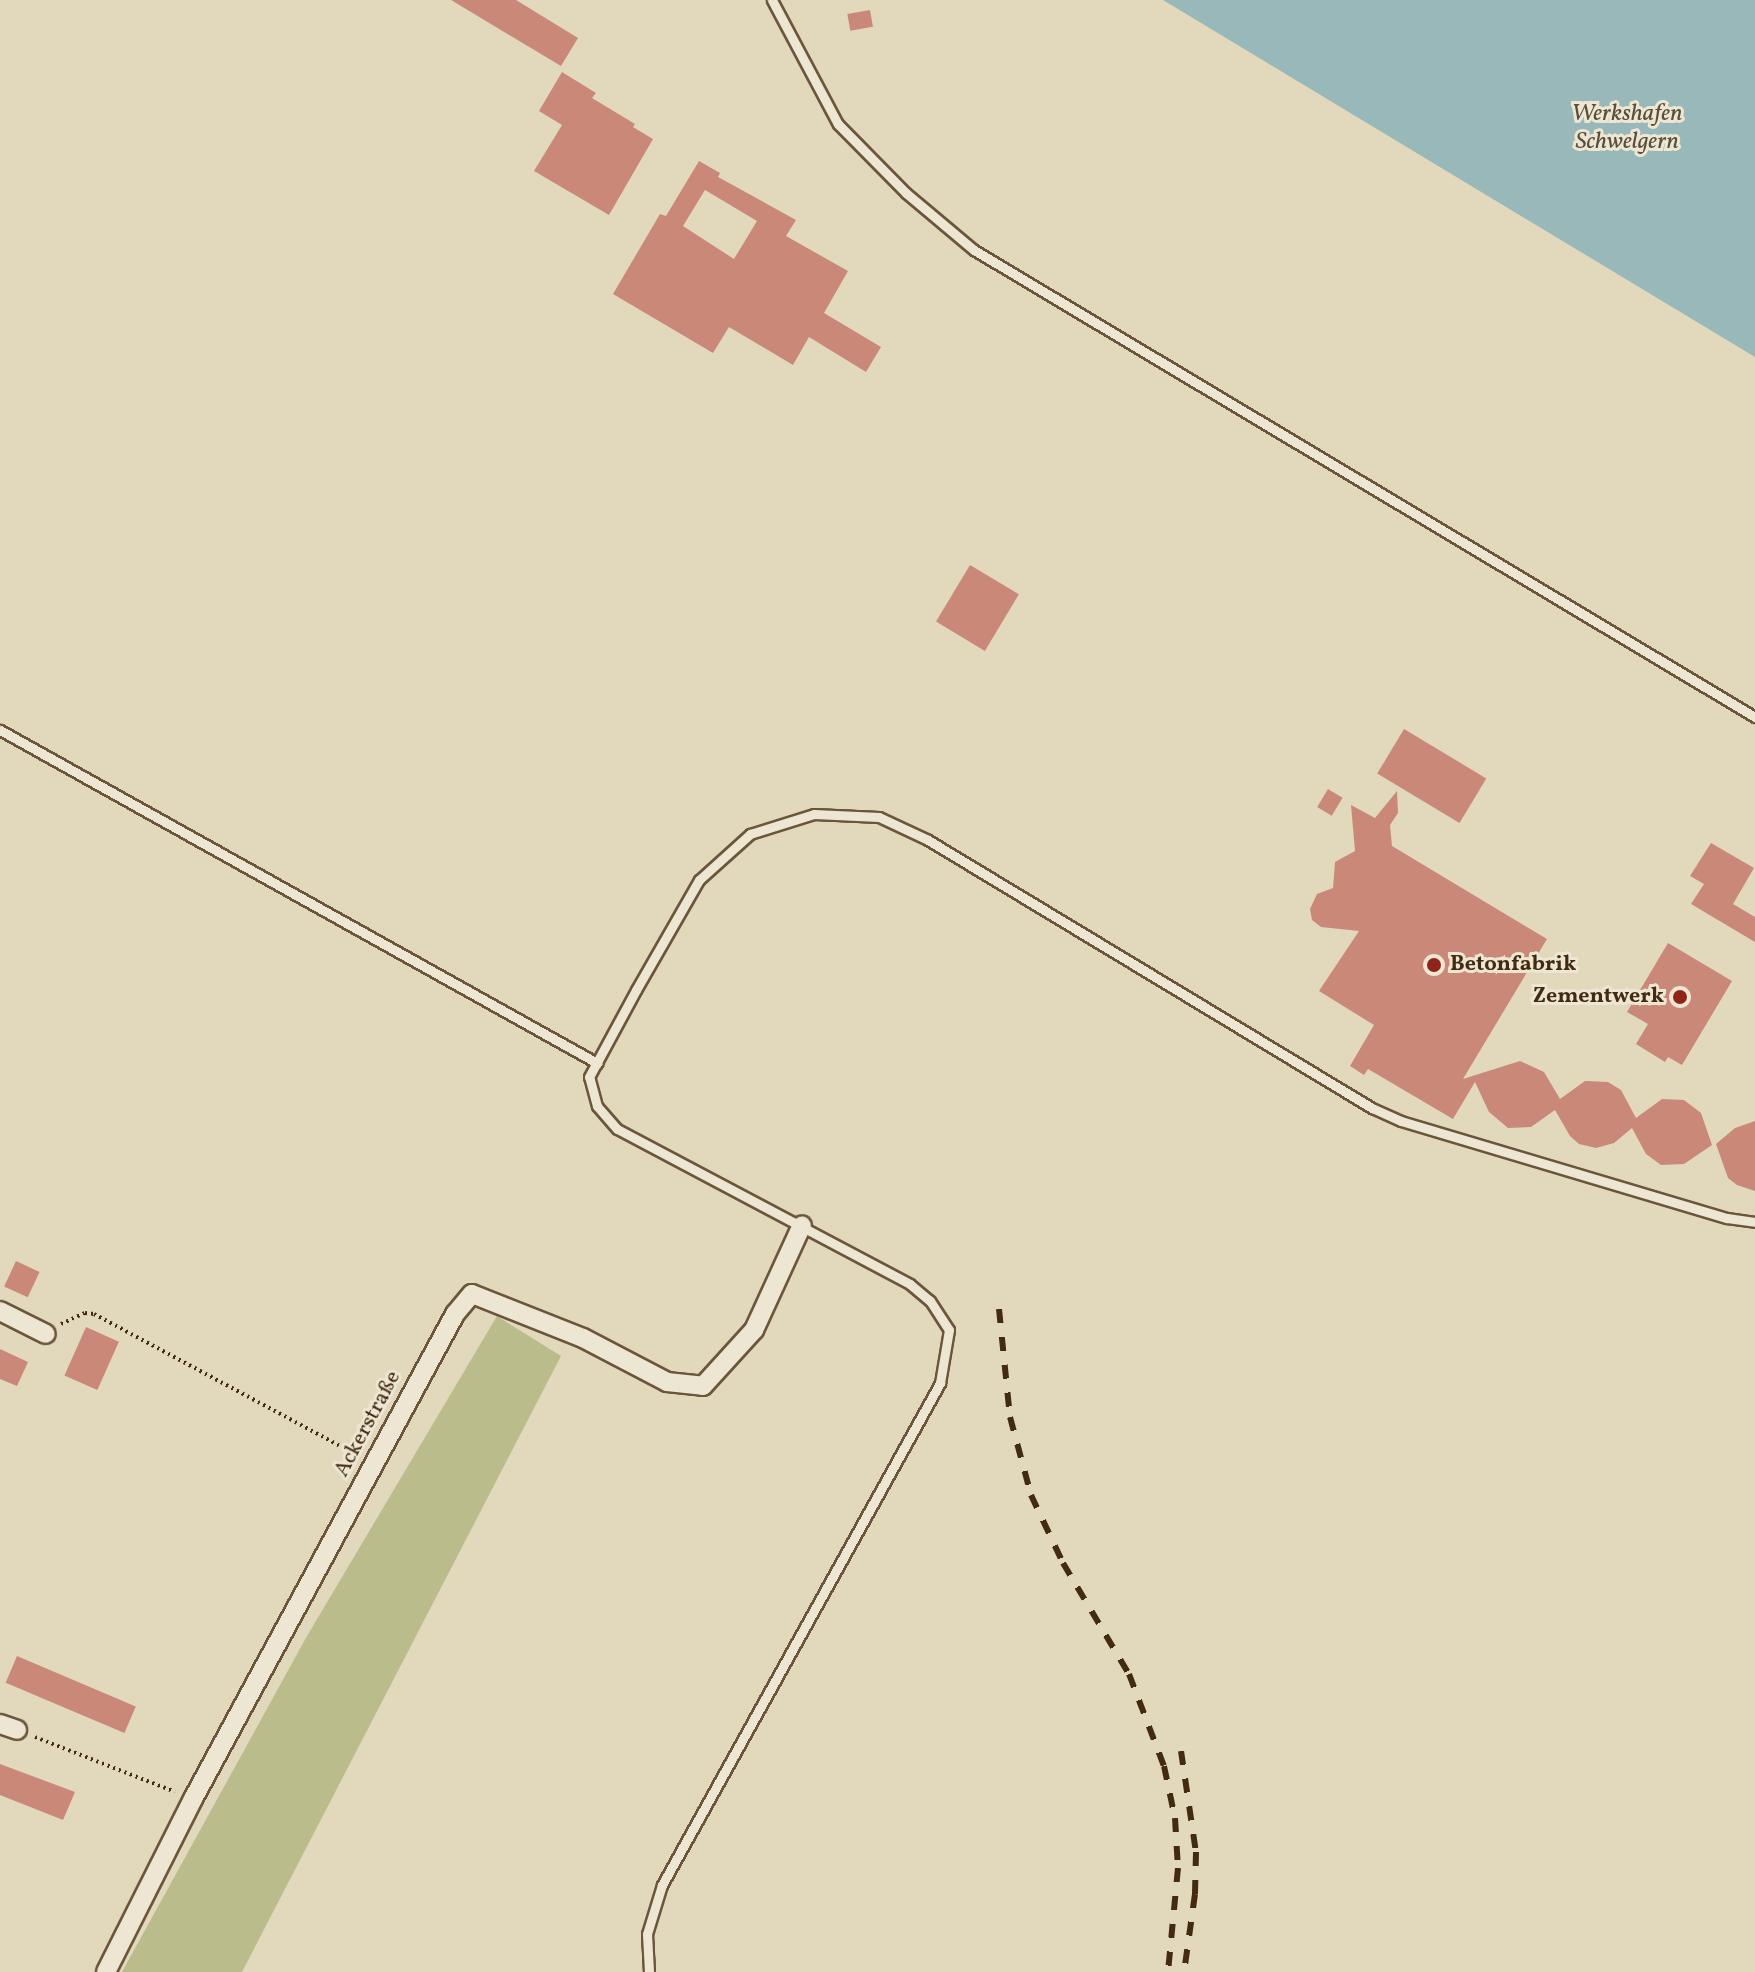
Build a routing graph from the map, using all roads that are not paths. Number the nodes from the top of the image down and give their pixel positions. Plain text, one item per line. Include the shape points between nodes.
1 (772, 0) edge
2 (1755, 717) edge
3 (0, 730) edge
4 (597, 1063) junction
5 (1755, 1222) edge
6 (802, 1225) junction
7 (0, 1311) edge
8 (46, 1334) road end
9 (106, 1972) edge
10 (649, 1972) edge

1 - 2 lane via 838,124 906,193 974,250
3 - 4 lane
4 - 5 lane via 699,880 750,834 814,814 879,817 928,840 1372,1108 1401,1121
4 - 6 lane via 589,1077 597,1106 617,1129
6 - 9 street, Ackerstraße via 754,1330 703,1386 667,1382 583,1338 472,1294 455,1314 193,1799
6 - 10 lane via 910,1284 930,1301 949,1330 940,1383 662,1885 647,1934
7 - 8 street

